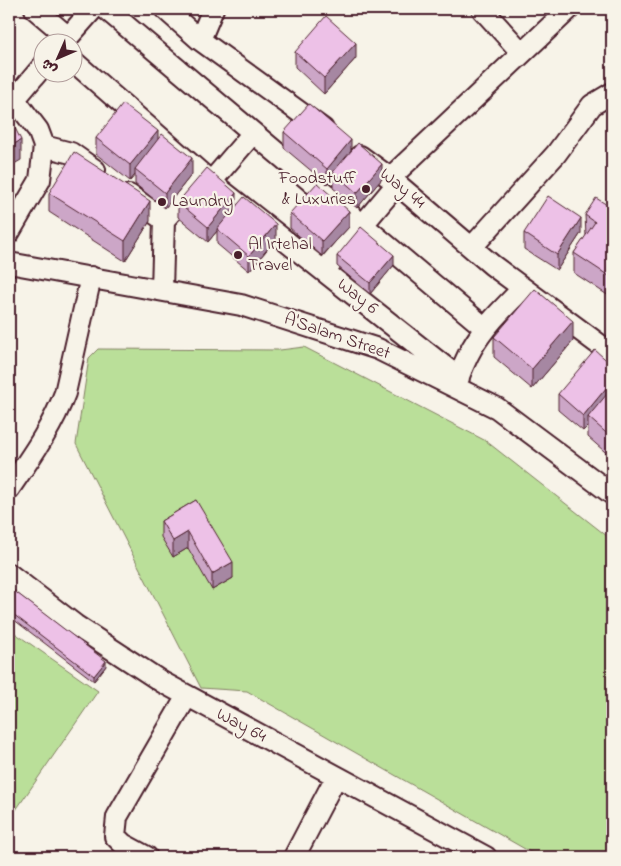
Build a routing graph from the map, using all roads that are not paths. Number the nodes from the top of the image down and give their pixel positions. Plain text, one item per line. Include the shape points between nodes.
1 (35, 9) edge
2 (93, 9) edge
3 (106, 9) edge
4 (165, 9) edge
5 (213, 9) edge
6 (482, 9) edge
7 (568, 9) edge
8 (58, 32) edge
9 (73, 32) edge
10 (200, 40) junction
11 (522, 53) junction
12 (82, 69) edge
13 (32, 76) edge
14 (612, 93) edge
15 (12, 95) edge
16 (253, 132) junction
17 (44, 146) junction
18 (207, 178) junction
19 (394, 181) junction
20 (164, 220) junction
21 (11, 226) edge
22 (363, 226) junction
23 (472, 247) junction
24 (9, 256) edge
25 (18, 264) edge
26 (324, 272) junction
27 (91, 277) junction
28 (523, 288) junction
29 (162, 290) junction
30 (485, 328) junction
31 (612, 354) edge
32 (457, 382) junction
33 (9, 487) edge
34 (612, 494) edge
35 (9, 574) edge
36 (187, 696) junction
37 (336, 776) junction
38 (146, 857) edge
39 (294, 857) edge
40 (486, 857) edge

1 - 8 street
2 - 9 street
3 - 16 street
4 - 10 street, Way 44
5 - 10 street
6 - 11 street
7 - 11 street
10 - 19 street, Way 44
11 - 19 street
12 - 18 street, Way 6
13 - 15 street
14 - 23 street via 592,104 556,154
15 - 17 street via 38,130
16 - 18 street
16 - 22 street
17 - 20 street via 70,153
17 - 21 street via 40,180
18 - 20 street
18 - 26 street, Way 6
19 - 22 street
19 - 23 street, Way 44
20 - 29 street
22 - 26 street
22 - 30 street
23 - 28 street, Way 44
24 - 25 street, A'Salam Street
25 - 27 street, A'Salam Street
26 - 32 street, Way 6
27 - 29 street, A'Salam Street
27 - 33 street via 58,411
28 - 30 street
28 - 31 street, Way 44
29 - 32 street, A'Salam Street via 241,305 378,349
30 - 32 street via 463,364
32 - 34 street, A'Salam Street
35 - 36 street, Way 64 via 75,625
36 - 37 street, Way 64
36 - 38 street via 117,816 115,836
37 - 39 street
37 - 40 street, Way 64

